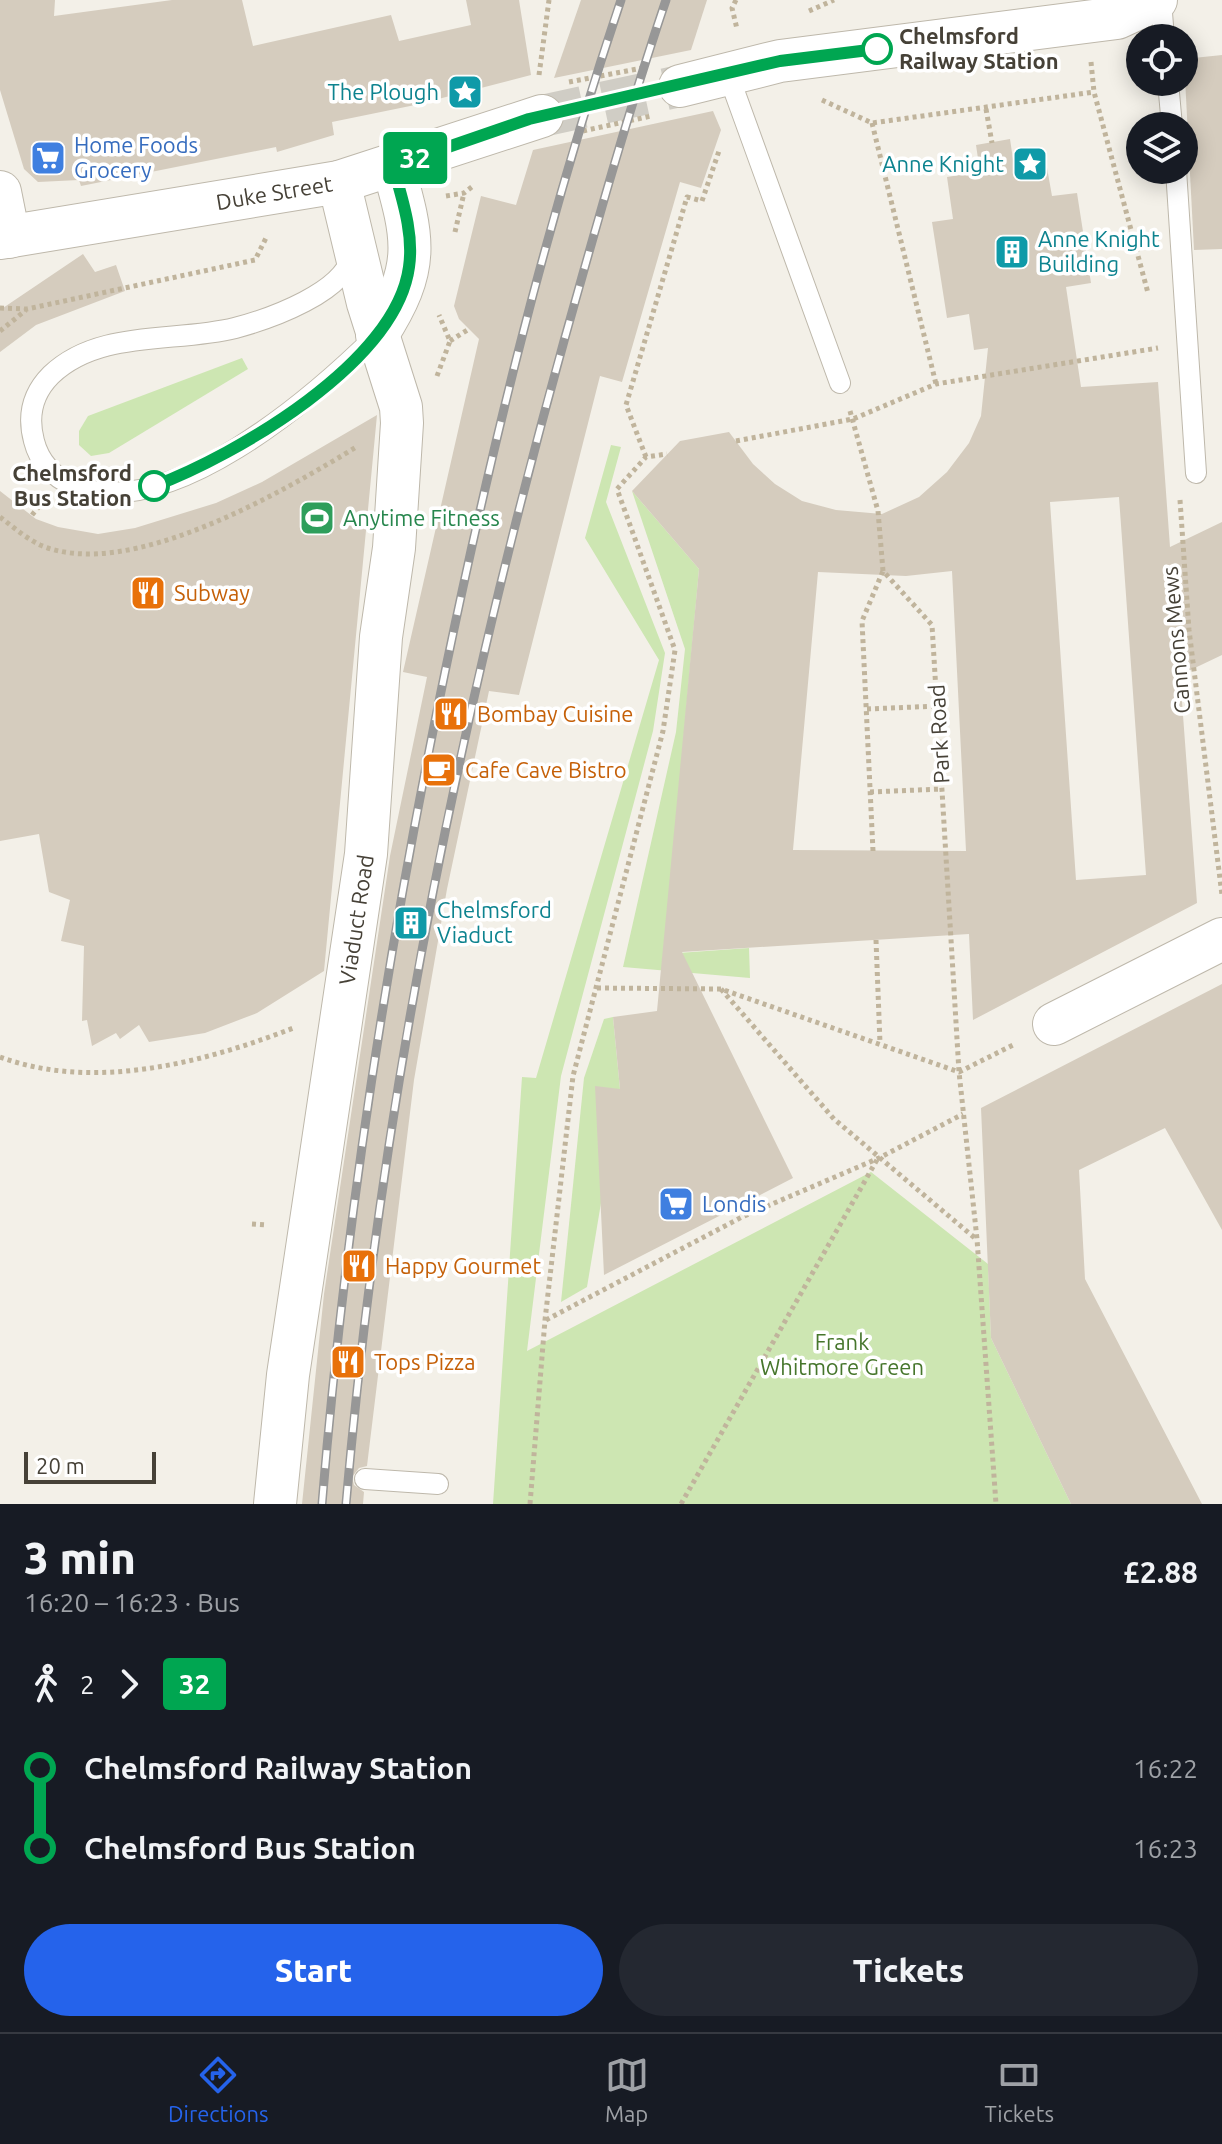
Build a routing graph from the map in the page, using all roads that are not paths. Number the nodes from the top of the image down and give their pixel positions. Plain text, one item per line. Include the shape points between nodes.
1 (1159, 0) edge
2 (1162, 24) edge
3 (728, 74) junction
4 (664, 89) tunnel mouth
5 (536, 117) tunnel mouth
6 (393, 166) junction
7 (339, 182) junction
8 (1177, 184) edge
9 (0, 192) edge
10 (4, 238) edge
11 (353, 238) junction
12 (377, 335) junction
13 (840, 383) dead end
14 (1196, 473) dead end
15 (1222, 939) edge
16 (1054, 1024) road end
17 (365, 1479) dead end
18 (286, 1483) edge
19 (438, 1484) dead end

1 - 2 lane
1 - 3 street via 1117,18 780,61
3 - 4 street
3 - 13 lane
5 - 6 street, Duke Street
6 - 7 street, Duke Street
6 - 12 street via 411,239 409,269 399,301
7 - 10 street, Duke Street
7 - 11 street, Viaduct Road
8 - 14 lane
9 - 10 street
11 - 12 street, Viaduct Road
11 - 12 lane via 351,260 339,280 312,298 235,328 124,342 66,361 39,386 31,410 34,441 44,464 61,480 84,490 154,486 203,467 282,420
12 - 18 street, Viaduct Road via 401,407 394,548 381,637 366,854 288,1375
15 - 16 street
17 - 19 lane

